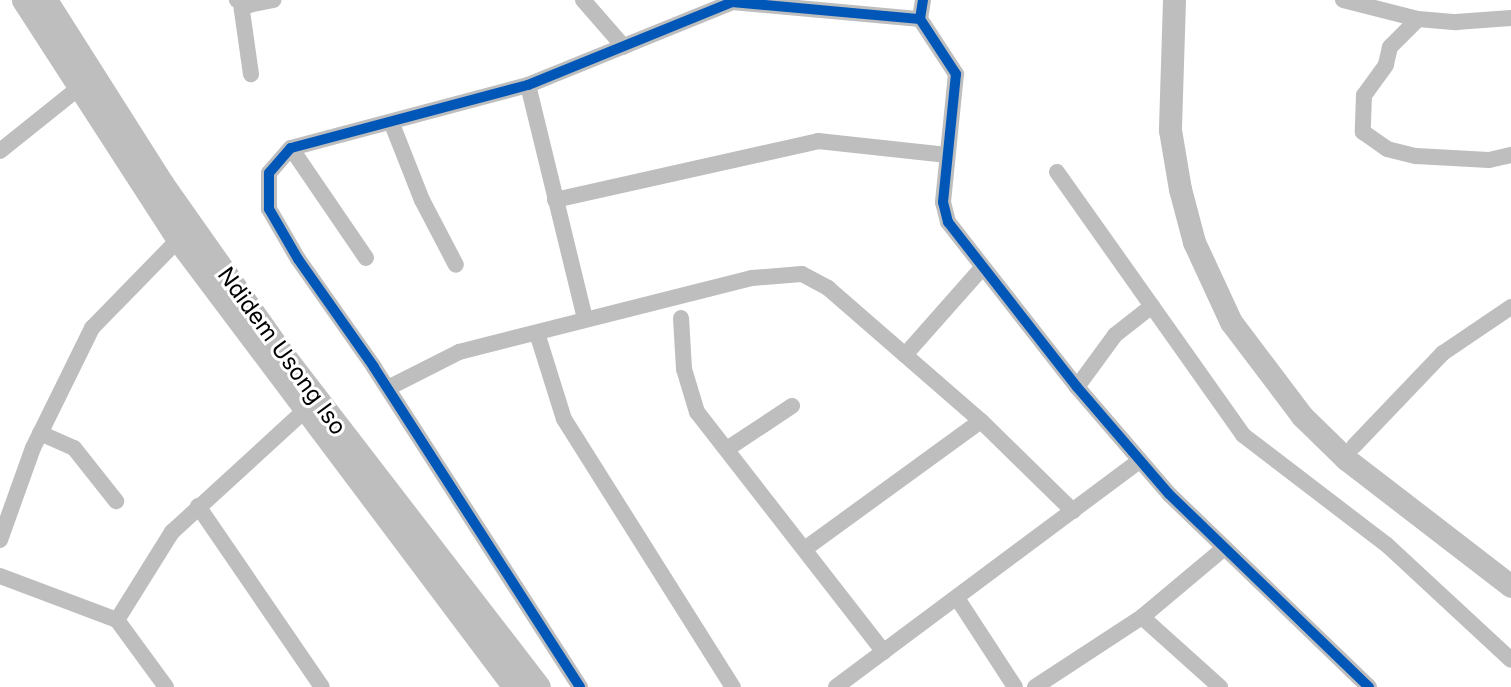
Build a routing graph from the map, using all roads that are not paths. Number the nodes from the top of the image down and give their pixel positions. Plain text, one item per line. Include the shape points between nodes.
1 (23, 0) edge
2 (46, 0) edge
3 (273, 0) edge
4 (583, 0) edge
5 (923, 0) edge
6 (1174, 0) edge
7 (1190, 0) edge
8 (1343, 0) edge
9 (757, 1) edge
10 (239, 2) edge
11 (1511, 18) edge
12 (920, 19) junction
13 (1418, 19) junction
14 (624, 47) junction
15 (251, 74) dead end
16 (528, 85) junction
17 (80, 87) junction
18 (392, 124) junction
19 (291, 148) junction
20 (0, 151) edge
21 (947, 155) junction
22 (1511, 155) edge
23 (1057, 172) dead end
24 (555, 200) junction
25 (178, 240) junction
26 (366, 258) dead end
27 (456, 265) dead end
28 (982, 268) junction
29 (1152, 306) junction
30 (1511, 307) edge
31 (681, 318) dead end
32 (584, 319) junction
33 (537, 333) junction
34 (905, 355) junction
35 (1077, 387) junction
36 (388, 388) junction
37 (792, 406) dead end
38 (303, 412) junction
39 (981, 421) junction
40 (40, 433) junction
41 (1354, 446) junction
42 (727, 449) junction
43 (1140, 460) junction
44 (116, 501) dead end
45 (198, 506) junction
46 (1073, 511) junction
47 (0, 540) edge
48 (806, 548) junction
49 (1223, 549) junction
50 (1511, 567) edge
51 (0, 576) edge
52 (1511, 586) edge
53 (957, 598) junction
54 (1142, 617) junction
55 (117, 620) junction
56 (884, 652) junction
57 (1511, 660) edge
58 (166, 687) edge
59 (322, 687) edge
60 (514, 687) edge
61 (539, 687) edge
62 (580, 687) edge
63 (733, 687) edge
64 (836, 687) edge
65 (1015, 687) edge
66 (1035, 687) edge
67 (1220, 687) edge
68 (1369, 687) edge

1 - 17 highway, Ndidem Usong Iso
2 - 61 highway, Ndidem Usong Iso via 162,183 279,349
3 - 10 street
4 - 14 street
5 - 12 street
6 - 52 highway via 1170,130 1180,188 1194,242 1231,322 1302,416 1346,459
7 - 41 highway via 1181,107 1195,198 1209,238 1236,299 1285,375
8 - 13 street
9 - 12 street
9 - 14 street via 717,6
10 - 15 street
11 - 13 street
12 - 21 street via 956,74
13 - 22 street via 1390,47 1386,65 1364,95 1363,132 1387,149 1416,156 1489,160
14 - 16 street
16 - 18 street
16 - 24 street
17 - 20 street
17 - 25 highway, Ndidem Usong Iso
18 - 19 street
18 - 27 street via 422,200
19 - 26 street
19 - 36 street via 269,173 269,209
21 - 24 street via 818,141
21 - 28 street via 943,213
23 - 29 street
24 - 32 street
25 - 38 highway, Ndidem Usong Iso
25 - 40 street via 92,328
28 - 34 street
28 - 35 street
29 - 35 street via 1115,335
29 - 57 street via 1242,435 1387,545
30 - 41 street via 1443,353
31 - 42 street via 689,397
32 - 33 street
32 - 34 street via 752,278 802,274 828,288
33 - 36 street via 458,352
33 - 63 street via 564,419
34 - 39 street
35 - 43 street
36 - 62 street
37 - 42 street
38 - 45 street
38 - 60 highway, Ndidem Usong Iso
39 - 46 street
39 - 48 street
40 - 44 street via 74,448
40 - 47 street
41 - 50 highway
42 - 48 street
43 - 46 street
43 - 49 street
45 - 55 street via 156,553
45 - 59 street
46 - 53 street
48 - 56 street
49 - 54 street
49 - 68 street
51 - 55 street
53 - 56 street
53 - 65 street
54 - 66 street
54 - 67 street
55 - 58 street
56 - 64 street

